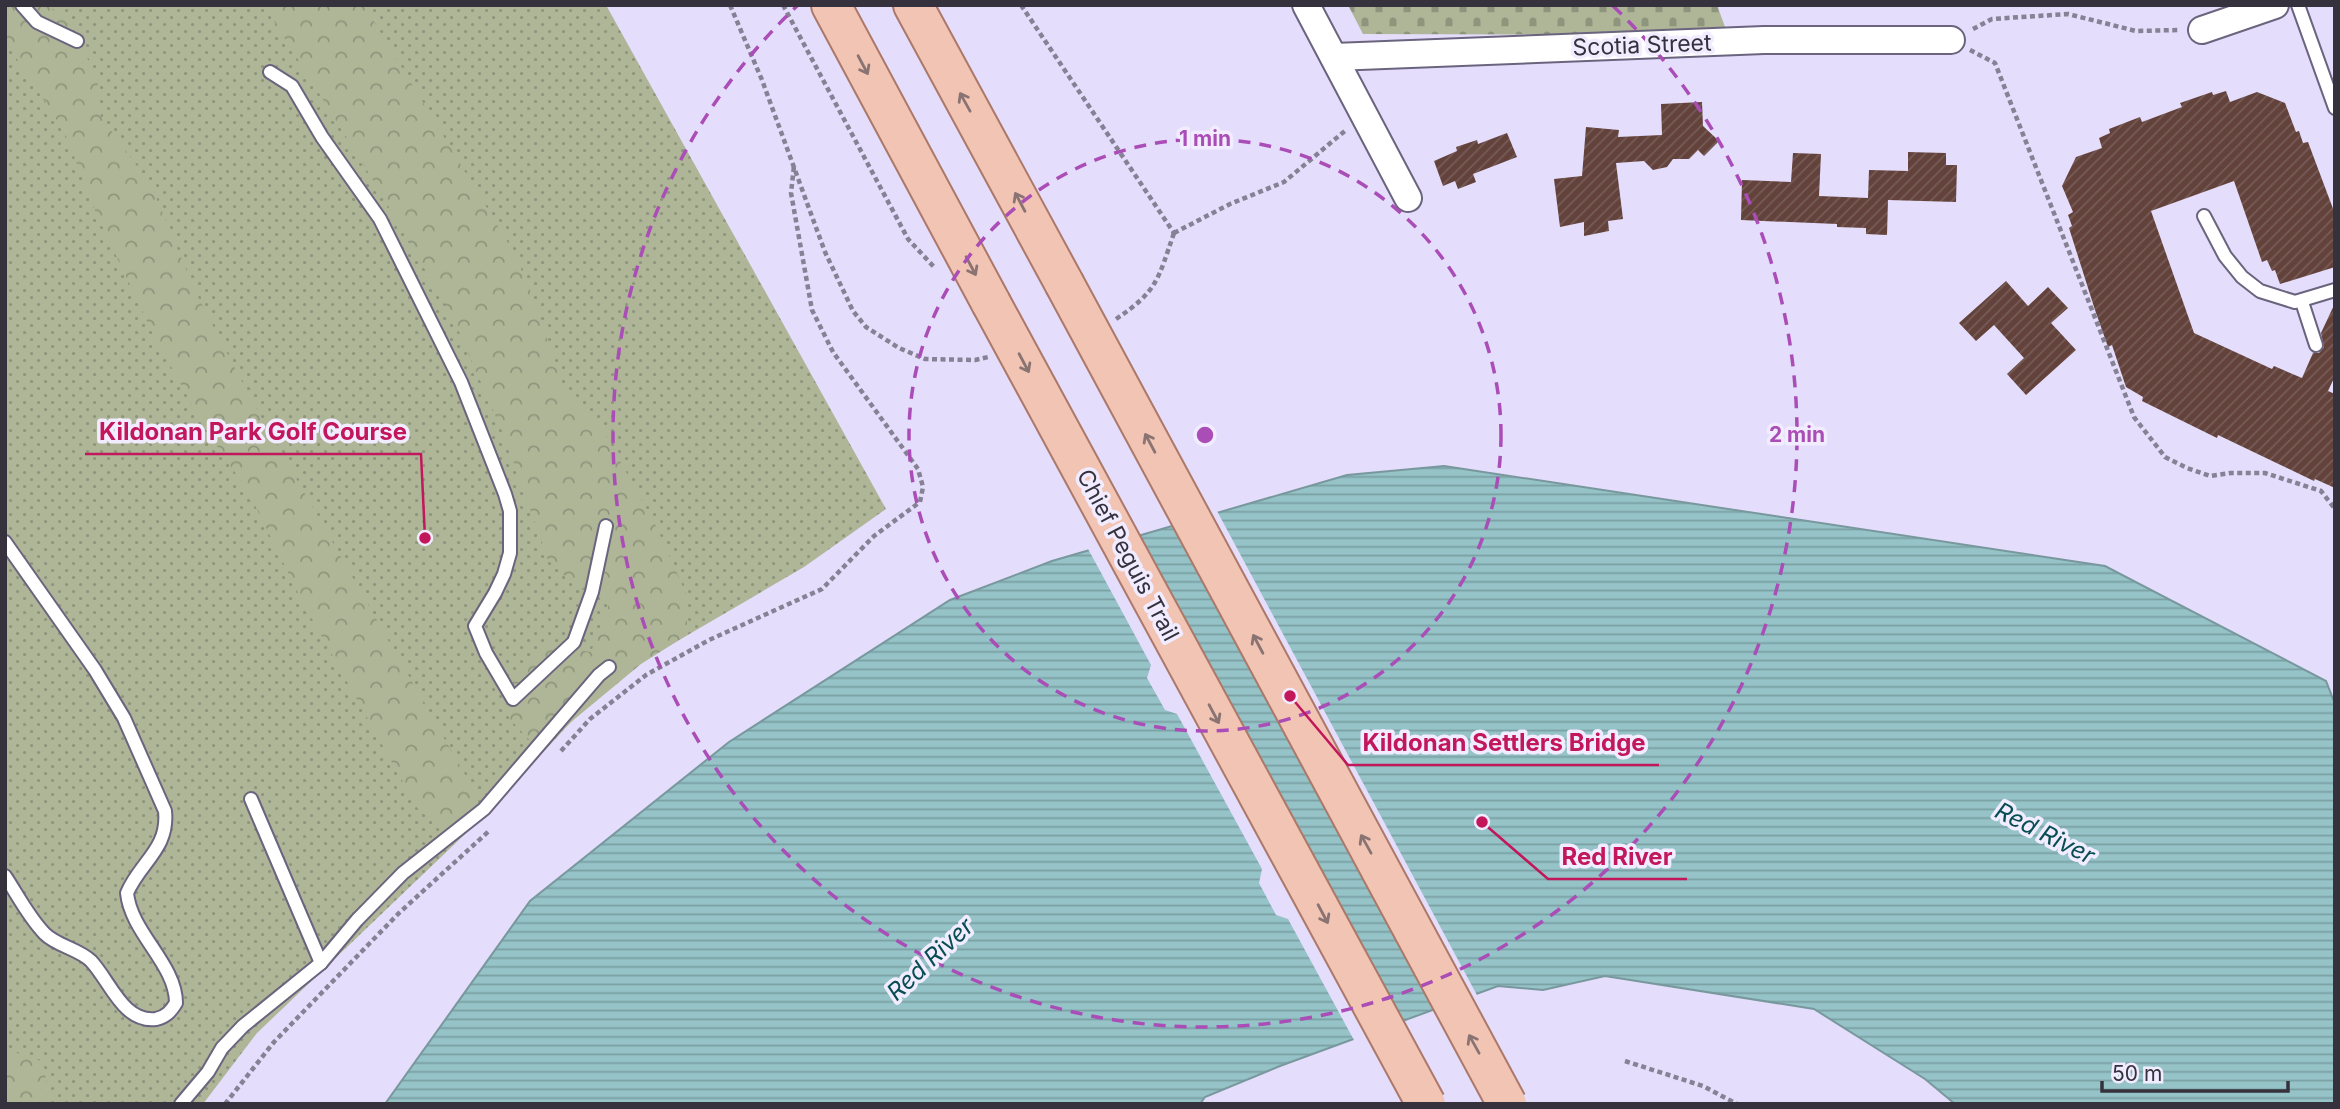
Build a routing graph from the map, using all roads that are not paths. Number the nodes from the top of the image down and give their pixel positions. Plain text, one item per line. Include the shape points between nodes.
1 (22, 5) edge
2 (831, 5) edge
3 (913, 5) edge
4 (1306, 5) edge
5 (2275, 5) edge
6 (2298, 5) edge
7 (2202, 30) road end
8 (1951, 40) road end
9 (77, 41) dead end
10 (1334, 57) junction
11 (270, 72) dead end
12 (2335, 108) edge
13 (1408, 198) dead end
14 (2204, 216) dead end
15 (2335, 290) edge
16 (2302, 302) junction
17 (2316, 345) dead end
18 (607, 526) dead end
19 (5, 542) edge
20 (609, 667) dead end
21 (251, 799) dead end
22 (5, 876) edge
23 (321, 963) junction
24 (181, 1104) edge
25 (1426, 1104) edge
26 (1507, 1104) edge

1 - 9 lane via 37,22
2 -> 25 main road, Chief Peguis Trail, bridge
26 -> 3 main road, bridge
4 - 10 street
5 - 7 street
6 - 12 lane
8 - 10 street, Scotia Street via 1765,40
10 - 13 street
11 - 18 lane via 292,86 380,219 476,420 510,511 510,553 504,574 475,626 513,699 574,642 592,592
14 - 16 lane via 2225,257 2242,277 2260,291
15 - 16 lane
16 - 17 lane
19 - 22 lane via 124,718 164,811 163,838 127,893 132,912 173,982 176,1003 171,1012 147,1020 135,1016 89,959 46,935
20 - 23 lane via 484,809 403,873
21 - 23 lane
23 - 24 lane via 243,1026

